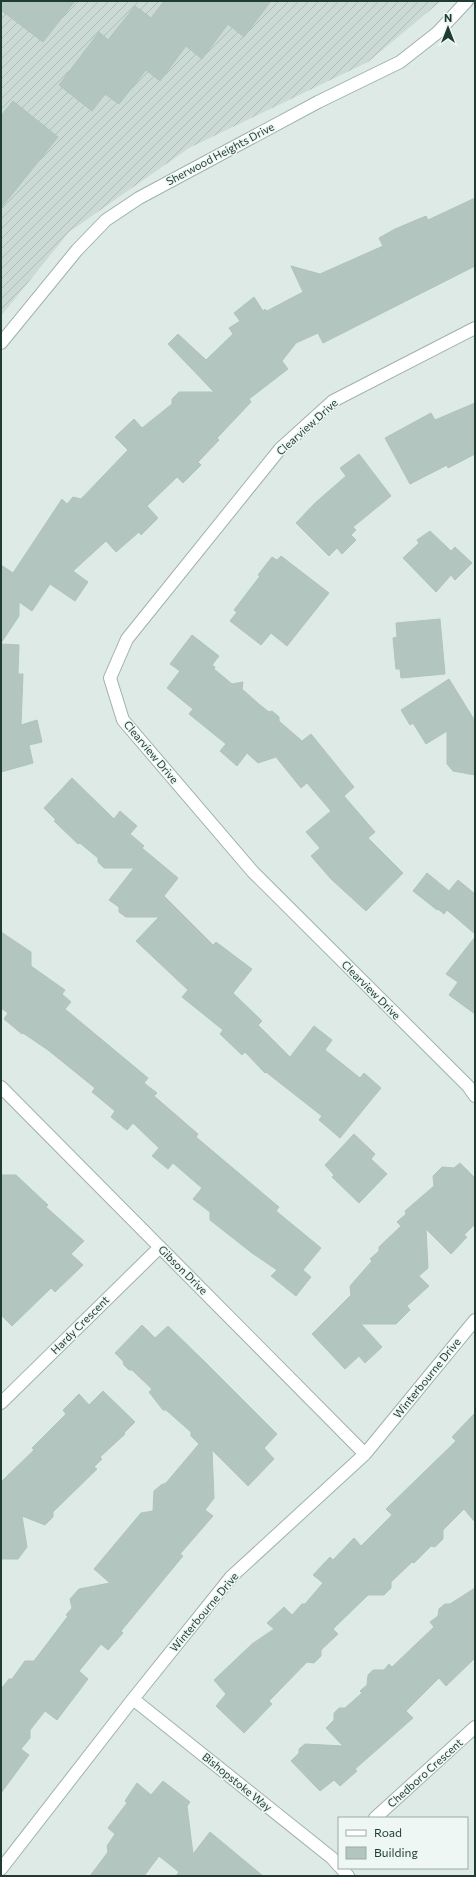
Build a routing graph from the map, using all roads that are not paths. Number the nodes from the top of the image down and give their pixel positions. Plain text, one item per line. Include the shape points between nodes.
1 (467, 1) edge
2 (475, 328) edge
3 (1, 343) edge
4 (1, 1087) edge
5 (473, 1091) edge
6 (160, 1247) junction
7 (475, 1320) edge
8 (1, 1403) edge
9 (365, 1454) junction
10 (133, 1699) junction
11 (475, 1727) edge
12 (377, 1817) edge
13 (338, 1861) edge
14 (1, 1869) edge

1 - 3 street, Sherwood Heights Drive via 437,33 400,62 318,102 138,198 106,220 76,250
2 - 5 street, Clearview Drive via 332,401 280,449 127,639 110,678 122,720 253,872
4 - 6 street, Gibson Drive
6 - 8 street, Hardy Crescent
6 - 9 street, Gibson Drive
7 - 9 street, Winterbourne Drive
9 - 10 street, Winterbourne Drive via 231,1577
10 - 13 street, Bishopstoke Way
10 - 14 street, Winterbourne Drive
11 - 12 street, Chedboro Crescent

